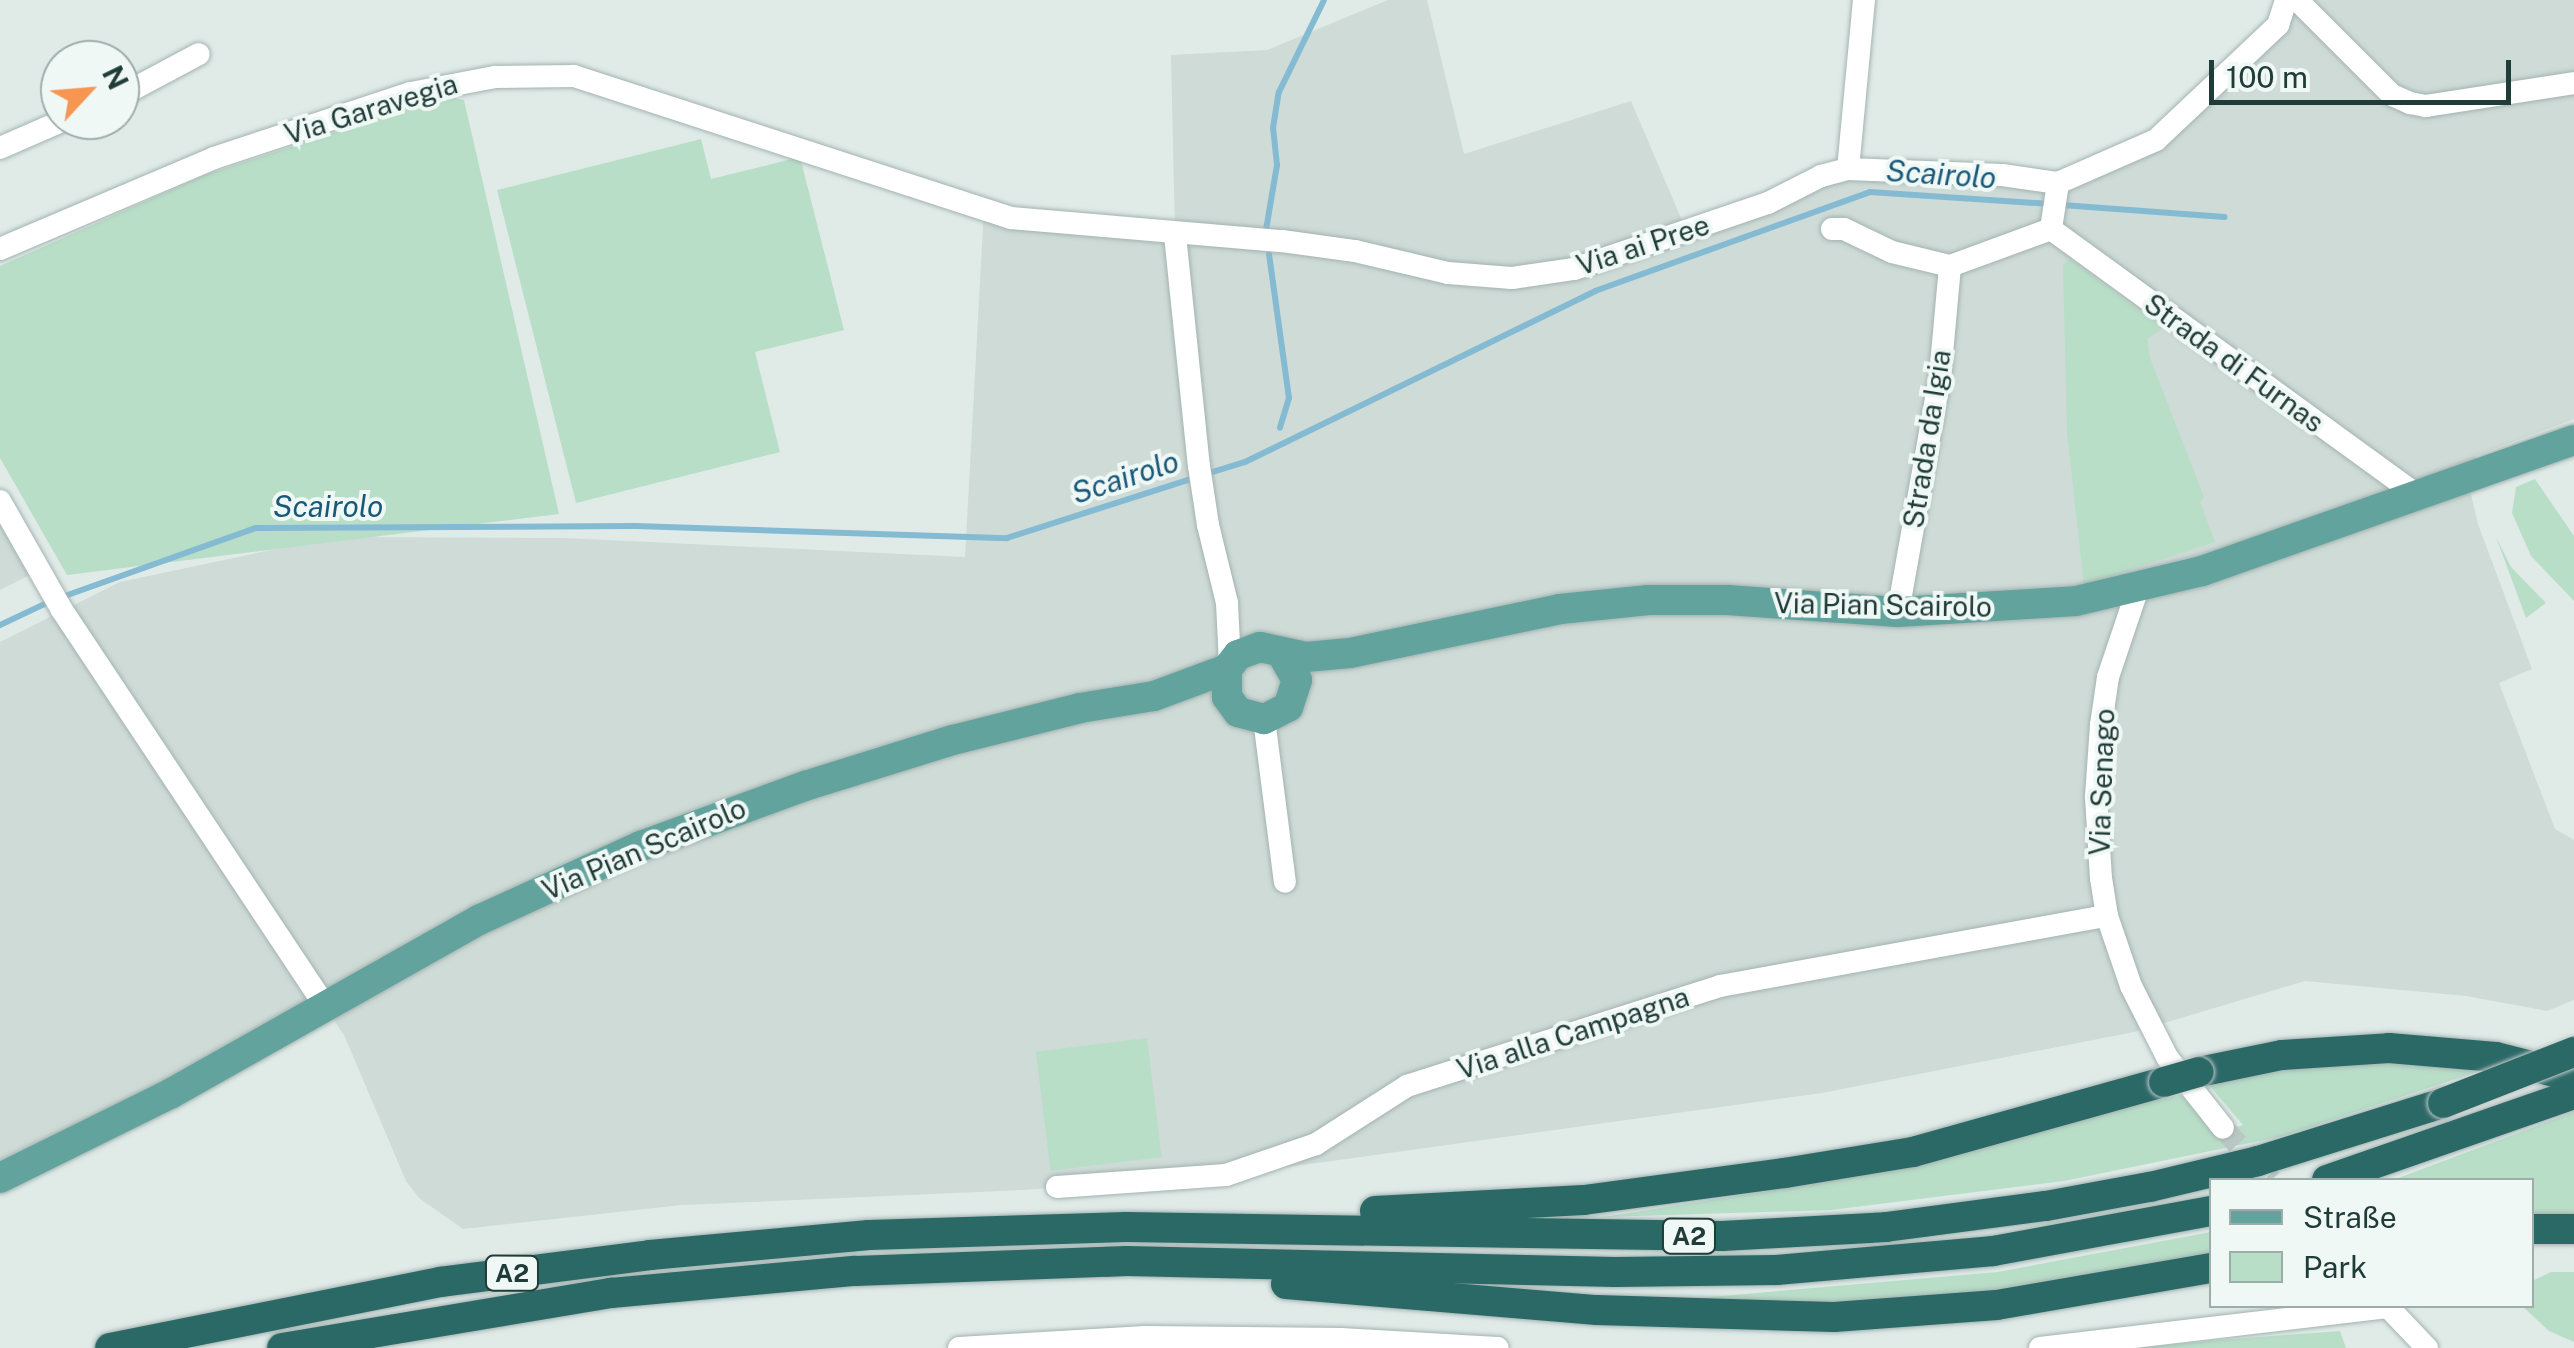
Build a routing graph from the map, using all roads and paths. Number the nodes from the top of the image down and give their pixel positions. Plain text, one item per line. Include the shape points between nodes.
1 (1864, 0) edge
2 (2286, 0) edge
3 (2297, 0) edge
4 (200, 54) dead end
5 (2574, 83) edge
6 (140, 86) edge
7 (40, 130) edge
8 (0, 148) edge
9 (1848, 168) junction
10 (2058, 183) junction
11 (984, 210) joint
12 (1832, 229) dead end
13 (2050, 229) junction
14 (1175, 234) junction
15 (0, 250) edge
16 (1950, 266) junction
17 (2574, 440) edge
18 (2418, 496) junction
19 (0, 501) edge
20 (2138, 588) junction
21 (1898, 612) junction
22 (1282, 654) junction
23 (1350, 654) junction
24 (1228, 666) junction
25 (1296, 691) junction
26 (1154, 696) junction
27 (1232, 705) junction
28 (1264, 719) junction
29 (1285, 882) dead end
30 (2107, 916) junction
31 (324, 1004) junction
32 (2574, 1052) edge
33 (2574, 1076) edge
34 (2574, 1094) edge
35 (2223, 1128) tunnel mouth
36 (0, 1178) edge
37 (2334, 1178) edge
38 (1057, 1187) dead end
39 (2209, 1212) edge
40 (2534, 1229) edge
41 (919, 1232) junction
42 (2574, 1232) edge
43 (939, 1266) junction
44 (2209, 1269) edge
45 (2371, 1308) edge
46 (2390, 1308) edge
47 (110, 1348) edge
48 (282, 1348) edge
49 (959, 1348) edge
50 (1498, 1348) edge
51 (2040, 1348) edge
52 (2427, 1348) edge

1 - 9 street
2 - 10 street via 2278,25 2156,140
3 - 5 street via 2392,94 2410,102 2444,104
4 - 6 street
7 - 8 street
9 - 10 street, Via ai Pree
9 - 14 street, Via ai Pree via 1686,232 1540,276 1448,273 1355,251
10 - 13 street
11 - 14 street, Via ai Pree
11 - 15 street, Via Garavegia via 574,76 496,77 411,92 214,158
12 - 16 street
13 - 16 street
13 - 18 street, Strada di Furnas
14 - 24 street via 1199,466 1227,603
16 - 21 street, Strada da Igia via 1929,444
17 - 18 main road, Via Pian Scairolo
18 - 20 main road, Via Pian Scairolo
19 - 31 street via 62,610
20 - 21 main road, Via Pian Scairolo via 2036,606
20 - 30 street, Via Senago via 2108,677 2101,725 2097,851
21 - 23 main road, Via Pian Scairolo via 1650,600 1560,610
22 - 23 main road
22 - 24 main road via 1248,648
22 - 25 main road via 1295,670
23 - 25 main road
24 - 26 main road
24 - 27 main road via 1225,688
25 - 28 main road via 1281,713
26 - 27 main road
26 - 31 main road, Via Pian Scairolo via 971,735 749,804 479,920
27 - 28 main road
28 - 29 street
30 - 35 street, Via Senago via 2131,986 2167,1057
30 - 38 street, Via alla Campagna via 1720,986 1407,1086 1316,1144 1226,1174
31 - 36 main road, Via Pian Scairolo via 170,1094
32 - 41 highway, A2, bridge via 2443,1103 2258,1161 2028,1209 1886,1227 1636,1237 1198,1227
33 - 41 highway, bridge via 2496,1058 2389,1048 2282,1055 1913,1152 1660,1191 1416,1211 1025,1211
34 - 37 highway
39 - 43 highway, A2 via 1993,1251 1777,1270 1182,1262
40 - 42 highway
41 - 47 highway, A2 via 440,1282
43 - 44 highway via 1036,1280 1221,1280 1597,1310 1780,1317 1998,1304
43 - 48 highway, A2 via 611,1293
45 - 51 street
46 - 52 street
49 - 50 street via 1145,1337

